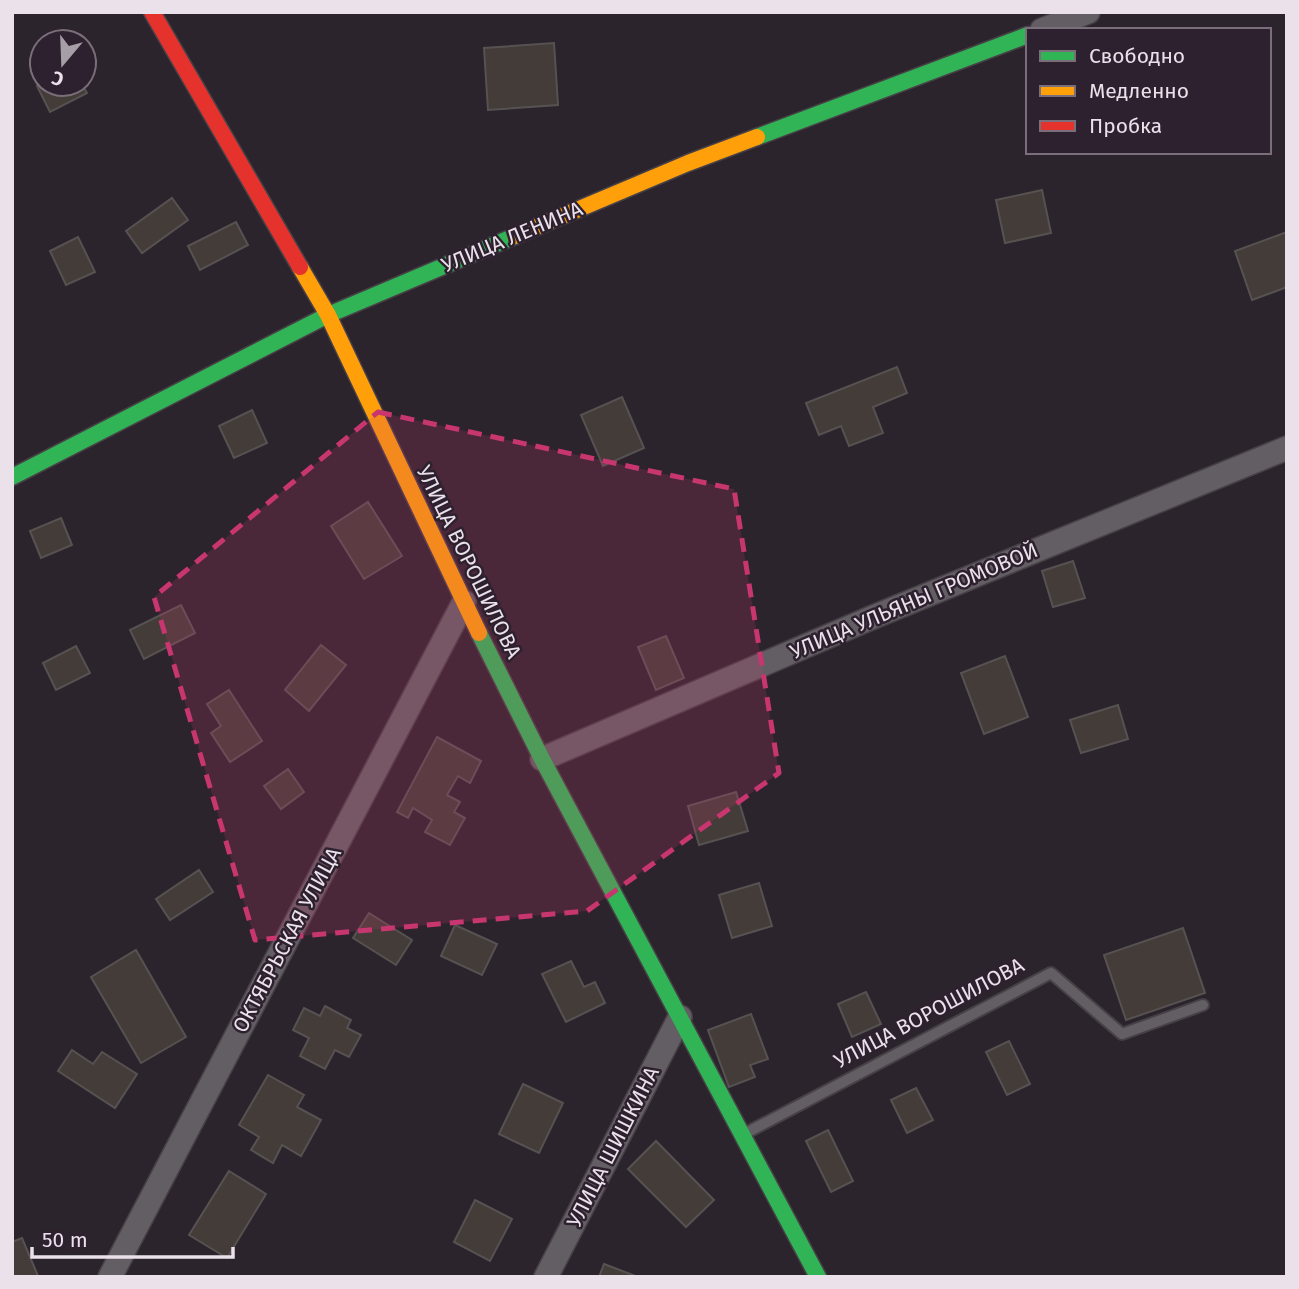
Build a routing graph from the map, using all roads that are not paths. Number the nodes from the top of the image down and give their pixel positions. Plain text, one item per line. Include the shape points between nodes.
1 (152, 12) edge
2 (1088, 12) edge
3 (1047, 28) edge
4 (1026, 36) edge
5 (328, 315) junction
6 (1287, 448) edge
7 (12, 477) edge
8 (464, 602) junction
9 (542, 759) junction
10 (1203, 1005) dead end
11 (680, 1017) junction
12 (741, 1135) junction
13 (110, 1277) edge
14 (546, 1277) edge
15 (818, 1277) edge

1 - 5 street, УЛИЦА ВОРОШИЛОВА
2 - 3 street
4 - 5 street, УЛИЦА ЛЕНИНА via 688,163
5 - 7 street, УЛИЦА ЛЕНИНА
5 - 8 street, УЛИЦА ВОРОШИЛОВА
6 - 9 street, УЛИЦА УЛЬЯНЫ ГРОМОВОЙ
8 - 9 street, УЛИЦА ВОРОШИЛОВА
8 - 13 street, ОКТЯБРЬСКАЯ УЛИЦА
9 - 11 street, УЛИЦА ВОРОШИЛОВА
10 - 12 lane, УЛИЦА ВОРОШИЛОВА via 1122,1034 1051,974
11 - 12 street, УЛИЦА ВОРОШИЛОВА
11 - 14 street, УЛИЦА ШИШКИНА
12 - 15 street, УЛИЦА ВОРОШИЛОВА

